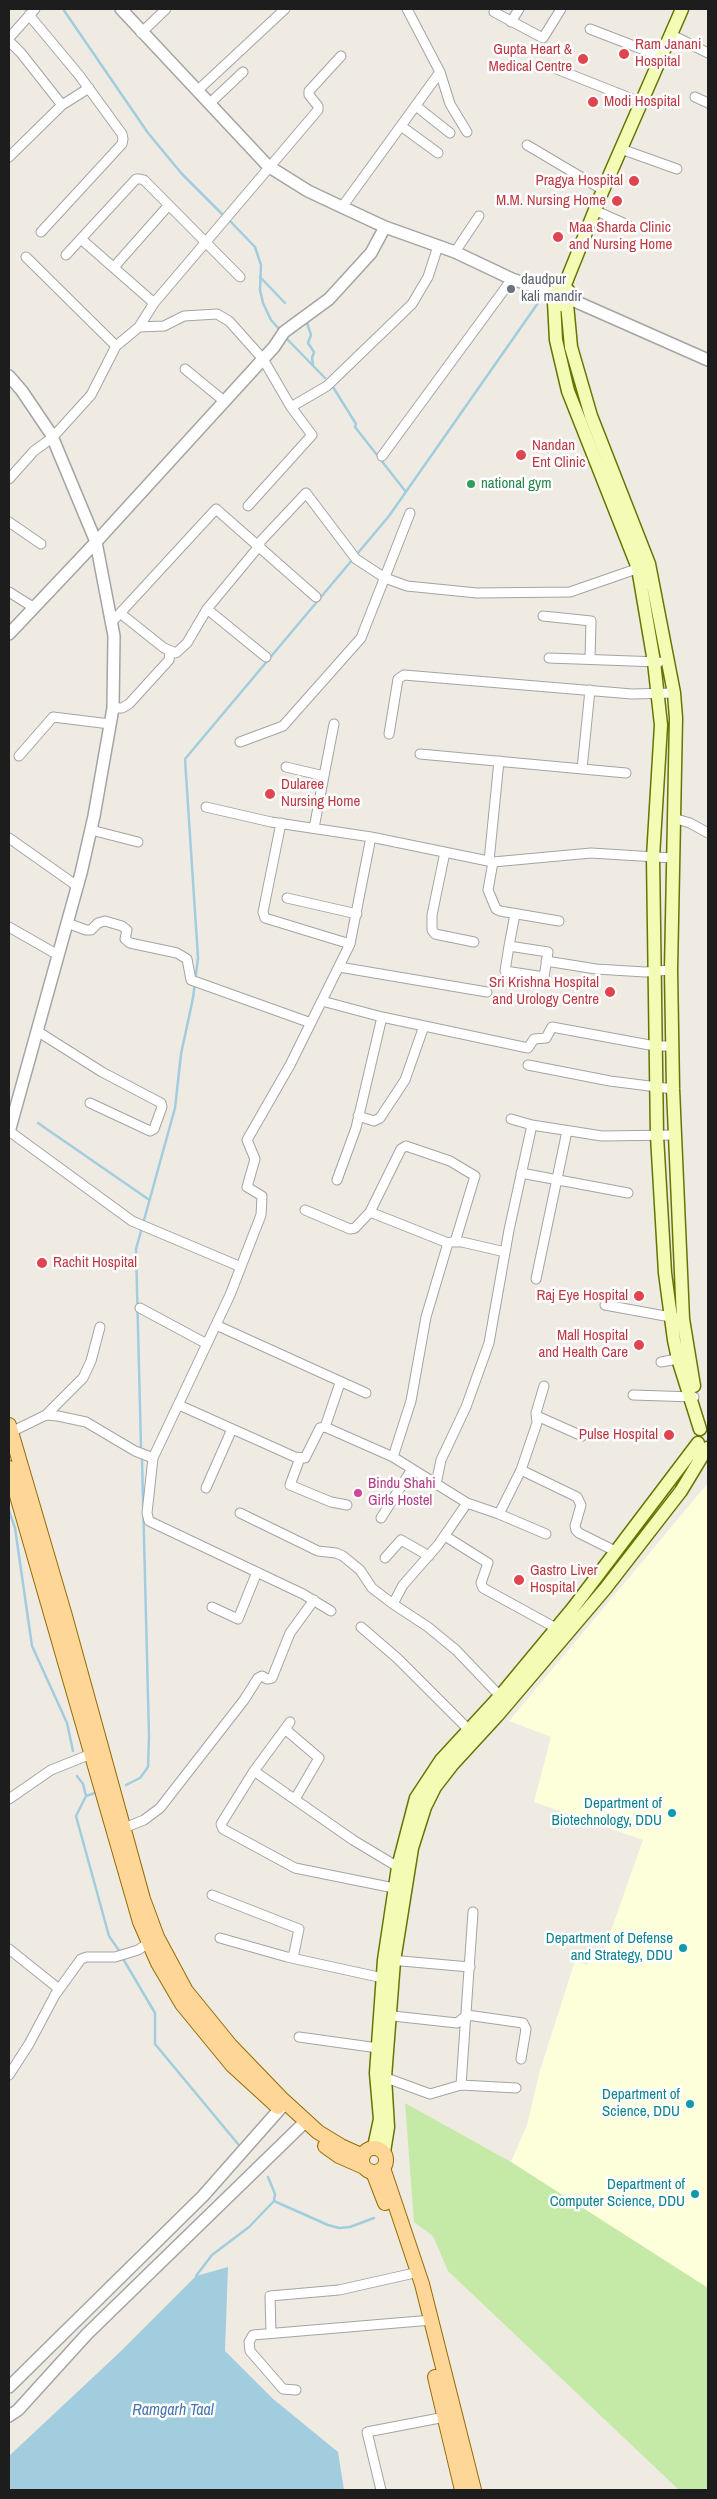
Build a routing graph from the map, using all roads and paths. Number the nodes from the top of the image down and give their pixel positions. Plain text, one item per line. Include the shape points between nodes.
1 (121, 9) edge
2 (166, 9) edge
3 (284, 9) edge
4 (408, 9) edge
5 (519, 9) edge
6 (561, 9) edge
7 (682, 9) edge
8 (32, 12) edge
9 (494, 12) dead end
10 (511, 22) junction
11 (12, 27) edge
12 (590, 29) dead end
13 (142, 33) junction
14 (670, 34) junction
15 (9, 40) edge
16 (708, 53) edge
17 (340, 56) dead end
18 (660, 56) junction
19 (549, 66) dead end
20 (243, 72) dead end
21 (440, 72) junction
22 (89, 88) junction
23 (196, 91) junction
24 (695, 96) dead end
25 (640, 102) junction
26 (708, 103) edge
27 (210, 104) junction
28 (62, 105) junction
29 (416, 106) junction
30 (401, 126) junction
31 (467, 132) dead end
32 (450, 133) dead end
33 (527, 146) dead end
34 (621, 149) junction
35 (438, 153) dead end
36 (9, 157) edge
37 (268, 166) junction
38 (676, 169) dead end
39 (602, 190) junction
40 (168, 206) junction
41 (342, 208) junction
42 (594, 210) junction
43 (479, 216) dead end
44 (628, 225) dead end
45 (385, 226) junction
46 (41, 232) dead end
47 (81, 239) junction
48 (205, 242) junction
49 (438, 246) junction
50 (455, 252) junction
51 (66, 255) dead end
52 (26, 257) dead end
53 (114, 267) junction
54 (240, 277) dead end
55 (512, 279) junction
56 (561, 297) junction
57 (154, 303) junction
58 (139, 327) junction
59 (116, 346) junction
60 (262, 359) junction
61 (708, 360) edge
62 (185, 369) dead end
63 (9, 376) edge
64 (224, 402) junction
65 (291, 407) junction
66 (52, 438) junction
67 (382, 456) dead end
68 (9, 479) edge
69 (248, 506) dead end
70 (410, 513) dead end
71 (9, 522) edge
72 (96, 542) junction
73 (41, 544) dead end
74 (259, 544) junction
75 (644, 566) junction
76 (385, 578) junction
77 (9, 592) edge
78 (316, 597) dead end
79 (33, 607) junction
80 (206, 609) junction
81 (120, 613) junction
82 (542, 616) dead end
83 (111, 623) junction
84 (9, 634) edge
85 (170, 652) junction
86 (266, 657) dead end
87 (549, 658) dead end
88 (590, 659) junction
89 (654, 662) junction
90 (669, 662) junction
91 (590, 690) junction
92 (674, 693) junction
93 (658, 694) junction
94 (113, 708) junction
95 (110, 724) junction
96 (334, 724) dead end
97 (389, 734) dead end
98 (240, 742) dead end
99 (420, 754) dead end
100 (19, 756) dead end
101 (499, 761) junction
102 (286, 767) dead end
103 (582, 769) junction
104 (626, 773) dead end
105 (324, 776) junction
106 (206, 807) dead end
107 (673, 818) junction
108 (281, 823) junction
109 (314, 828) junction
110 (91, 830) junction
111 (708, 833) edge
112 (371, 837) junction
113 (9, 838) edge
114 (138, 842) dead end
115 (445, 852) junction
116 (653, 857) junction
117 (672, 858) junction
118 (491, 862) junction
119 (77, 886) junction
120 (288, 898) dead end
121 (356, 914) junction
122 (515, 914) junction
123 (559, 921) dead end
124 (67, 923) junction
125 (9, 927) edge
126 (474, 942) dead end
127 (350, 944) junction
128 (509, 946) junction
129 (58, 954) junction
130 (546, 961) junction
131 (340, 966) junction
132 (671, 970) junction
133 (653, 972) junction
134 (487, 992) dead end
135 (322, 1001) junction
136 (382, 1017) junction
137 (311, 1022) junction
138 (424, 1026) junction
139 (37, 1031) junction
140 (655, 1046) junction
141 (672, 1046) junction
142 (528, 1065) dead end
143 (656, 1088) junction
144 (673, 1089) junction
145 (90, 1103) dead end
146 (358, 1116) junction
147 (511, 1119) dead end
148 (532, 1125) junction
149 (568, 1131) junction
150 (9, 1132) edge
151 (674, 1135) junction
152 (656, 1136) junction
153 (521, 1173) junction
154 (337, 1180) dead end
155 (558, 1180) junction
156 (628, 1193) dead end
157 (305, 1210) dead end
158 (370, 1212) junction
159 (451, 1242) junction
160 (505, 1252) junction
161 (241, 1267) junction
162 (536, 1278) dead end
163 (605, 1305) dead end
164 (140, 1308) dead end
165 (677, 1318) junction
166 (216, 1325) junction
167 (100, 1327) dead end
168 (207, 1344) junction
169 (683, 1358) junction
170 (661, 1362) dead end
171 (340, 1383) junction
172 (544, 1386) dead end
173 (366, 1393) dead end
174 (633, 1395) dead end
175 (693, 1397) junction
176 (179, 1405) junction
177 (46, 1415) junction
178 (537, 1416) junction
179 (325, 1427) junction
180 (705, 1427) edge
181 (232, 1429) junction
182 (10, 1430) edge
183 (582, 1436) dead end
184 (705, 1446) edge
185 (393, 1457) junction
186 (153, 1458) junction
187 (300, 1458) junction
188 (9, 1468) edge
189 (412, 1470) junction
190 (521, 1470) junction
191 (436, 1484) junction
192 (206, 1488) dead end
193 (467, 1503) junction
194 (347, 1506) dead end
195 (240, 1513) dead end
196 (499, 1514) junction
197 (381, 1518) dead end
198 (546, 1534) dead end
199 (445, 1536) junction
200 (615, 1551) junction
201 (428, 1556) junction
202 (385, 1558) dead end
203 (257, 1572) junction
204 (314, 1600) junction
205 (392, 1604) junction
206 (212, 1607) dead end
207 (331, 1611) dead end
208 (361, 1627) dead end
209 (556, 1628) junction
210 (500, 1696) junction
211 (469, 1730) junction
212 (96, 1752) junction
213 (254, 1771) junction
214 (9, 1799) edge
215 (295, 1799) junction
216 (118, 1830) junction
217 (398, 1866) junction
218 (394, 1888) junction
219 (212, 1895) dead end
220 (473, 1912) dead end
221 (220, 1938) dead end
222 (153, 1940) junction
223 (9, 1950) edge
224 (293, 1958) junction
225 (389, 1960) junction
226 (470, 1967) junction
227 (383, 1978) junction
228 (59, 1989) junction
229 (384, 2015) junction
230 (467, 2015) junction
231 (299, 2037) dead end
232 (378, 2048) junction
233 (521, 2058) dead end
234 (9, 2075) edge
235 (380, 2075) junction
236 (461, 2085) junction
237 (516, 2088) dead end
238 (283, 2106) junction
239 (302, 2124) junction
240 (373, 2160) junction
241 (410, 2274) junction
242 (427, 2320) junction
243 (271, 2333) junction
244 (9, 2387) edge
245 (296, 2390) dead end
246 (9, 2416) edge
247 (444, 2417) junction
248 (381, 2490) edge
249 (462, 2490) edge
250 (474, 2490) edge

1 - 13 street
2 - 13 street
3 - 23 street
4 - 21 street
5 - 10 street
6 - 10 street via 543,38
7 - 14 main road
8 - 11 street
8 - 22 street
9 - 10 street
11 - 15 street
12 - 18 street
13 - 23 street
14 - 16 street
14 - 18 main road
15 - 28 street
17 - 37 street via 309,91 318,110
18 - 25 main road
19 - 25 street
20 - 27 street
21 - 29 street
21 - 31 street via 450,104
22 - 28 street
22 - 46 street via 122,134 122,144
23 - 27 street
24 - 26 street
25 - 34 main road
27 - 37 street
28 - 36 street
29 - 30 street
29 - 32 street
30 - 35 street
30 - 41 street
33 - 39 street
34 - 38 street
34 - 39 main road
37 - 41 street
37 - 48 street
39 - 42 main road
40 - 47 street via 144,180 136,179
40 - 48 street
40 - 53 street
41 - 45 street
42 - 44 street
42 - 56 main road
43 - 50 street
45 - 49 street
45 - 60 street via 371,253 329,299 284,332
47 - 51 street
47 - 53 street
48 - 54 street
48 - 57 street
49 - 50 street
49 - 65 street via 428,277 412,304 327,386
50 - 55 street
52 - 59 street
53 - 57 street
55 - 56 street
55 - 67 street
56 - 61 street
56 - 75 main road via 571,347 592,416
57 - 58 street
58 - 59 street
58 - 60 street via 164,326 184,316 217,314 229,321
59 - 66 street via 91,395
60 - 64 street
60 - 65 street
62 - 64 street
63 - 66 street
64 - 72 street
65 - 69 street via 312,436
66 - 68 street via 34,451
66 - 72 street
70 - 76 street
71 - 73 street
72 - 79 street
72 - 83 street
74 - 76 street via 306,493 356,559
74 - 78 street
74 - 80 street
74 - 81 street via 216,508
75 - 76 street via 570,592 477,593 407,586
75 - 89 main road
75 - 90 main road
76 - 98 street via 361,638 283,726
77 - 79 street
79 - 84 street
80 - 85 street via 181,650
80 - 86 street
81 - 83 street
81 - 85 street
82 - 88 street via 591,622
83 - 94 street via 114,636
85 - 94 street via 169,660 129,704
87 - 88 street
88 - 89 street
89 - 90 street
89 - 93 main road
90 - 92 main road
91 - 93 street
91 - 97 street via 404,675 398,679
91 - 103 street
92 - 93 street
92 - 107 main road
93 - 116 main road via 661,725
94 - 95 street
95 - 100 street via 53,717
95 - 110 street
96 - 105 street
99 - 101 street
101 - 103 street
101 - 118 street
102 - 105 street
103 - 104 street
105 - 109 street
106 - 108 street
107 - 111 street
107 - 117 main road
108 - 109 street
108 - 127 street via 263,912 265,918
109 - 112 street
110 - 114 street
110 - 119 street
112 - 115 street
112 - 121 street
113 - 119 street
115 - 118 street
115 - 126 street via 432,930 435,934
116 - 117 street
116 - 118 street via 591,853
116 - 133 main road
117 - 132 main road
118 - 122 street via 488,886 496,908
119 - 124 street
120 - 121 street
121 - 127 street
122 - 123 street
122 - 128 street
124 - 129 street
124 - 137 street via 86,930 105,922 122,926 128,930 125,939 130,943 177,953 187,960 191,980
125 - 129 street
127 - 131 street
128 - 130 street via 548,952
128 - 130 street via 505,971 544,977
129 - 139 street
130 - 133 street via 596,969
131 - 134 street
131 - 135 street
132 - 133 street
132 - 141 main road
133 - 140 main road
135 - 136 street
135 - 137 street
136 - 138 street
136 - 146 street
137 - 161 street via 247,1140 255,1159 248,1187 262,1196 260,1215
138 - 140 street via 528,1048 534,1038 546,1038 552,1027
138 - 146 street via 405,1080 380,1118 374,1121
139 - 145 street via 102,1072 161,1103 162,1107 154,1129 150,1131
139 - 150 street
140 - 141 street
140 - 143 main road
141 - 144 main road
142 - 143 street
143 - 144 street
143 - 152 main road
144 - 151 main road
146 - 154 street
147 - 148 street
148 - 149 street
148 - 153 street
149 - 152 street via 602,1136
149 - 155 street
150 - 161 street via 132,1222
151 - 152 street
151 - 165 main road
152 - 165 main road via 665,1273
153 - 155 street
153 - 160 street
155 - 156 street
155 - 162 street
157 - 158 street via 353,1229
158 - 159 street
158 - 159 street via 403,1147 450,1161 475,1178
159 - 160 street
159 - 185 street via 426,1317 411,1400
160 - 191 street via 489,1343 466,1407 441,1460
161 - 166 street
163 - 165 street
164 - 168 street
165 - 169 main road
166 - 168 street
166 - 171 street
167 - 177 street via 83,1378
168 - 176 street
169 - 170 street
169 - 175 main road
171 - 173 street
171 - 179 street
172 - 178 street
174 - 175 street
175 - 180 main road
176 - 181 street
176 - 186 street
177 - 182 street
177 - 186 street via 86,1422
178 - 183 street
178 - 190 street
179 - 185 street
179 - 187 street via 320,1428 305,1458
180 - 184 main road via 697,1436
181 - 187 street
181 - 192 street
182 - 212 main road via 65,1616
184 - 200 main road
184 - 225 main road via 681,1491 605,1589 435,1787 412,1848
185 - 189 street
186 - 203 street via 147,1513 149,1521
187 - 194 street via 290,1485
188 - 212 main road
189 - 191 street
189 - 197 street
190 - 196 street
190 - 200 street via 577,1497 581,1505 576,1530
191 - 193 street
193 - 196 street
193 - 199 street
195 - 205 street via 318,1551 343,1556 360,1570 372,1588
196 - 198 street
199 - 201 street
199 - 209 street via 488,1563 481,1583 484,1588
200 - 209 main road
201 - 202 street via 401,1540
201 - 205 street via 403,1585
203 - 204 street
203 - 206 street via 238,1619
204 - 207 street
204 - 216 street via 290,1633 272,1678 258,1678 160,1808 144,1820
205 - 210 street via 456,1650
208 - 211 street
209 - 210 main road
210 - 211 main road
211 - 217 main road via 441,1760 416,1798
212 - 214 street via 51,1770
212 - 216 main road
213 - 215 street
213 - 215 street via 287,1726 319,1758
213 - 218 street via 221,1824 222,1829 295,1868
215 - 217 street via 353,1840
216 - 222 main road via 143,1899
217 - 218 main road
218 - 225 main road
219 - 224 street via 299,1929
220 - 226 street
221 - 224 street
222 - 228 street via 115,1957 81,1959
222 - 238 main road via 186,1991
223 - 228 street
224 - 227 street
225 - 226 street
225 - 227 main road
225 - 229 main road
226 - 230 street
227 - 229 main road
228 - 234 street
229 - 230 street via 456,2023
229 - 232 main road
229 - 235 main road
230 - 233 street via 525,2025
230 - 236 street
231 - 232 street
232 - 235 main road
235 - 236 street via 430,2094
235 - 240 main road via 380,2119
236 - 237 street
238 - 239 main road
238 - 244 street via 203,2196
239 - 240 main road
239 - 246 street
240 - 241 main road
240 - 242 main road via 422,2284
241 - 242 main road
241 - 243 street via 339,2290 270,2296
242 - 243 street
242 - 247 main road
242 - 250 main road
243 - 245 street via 253,2336 249,2342 250,2351 283,2389
247 - 248 street via 367,2432
247 - 249 main road

